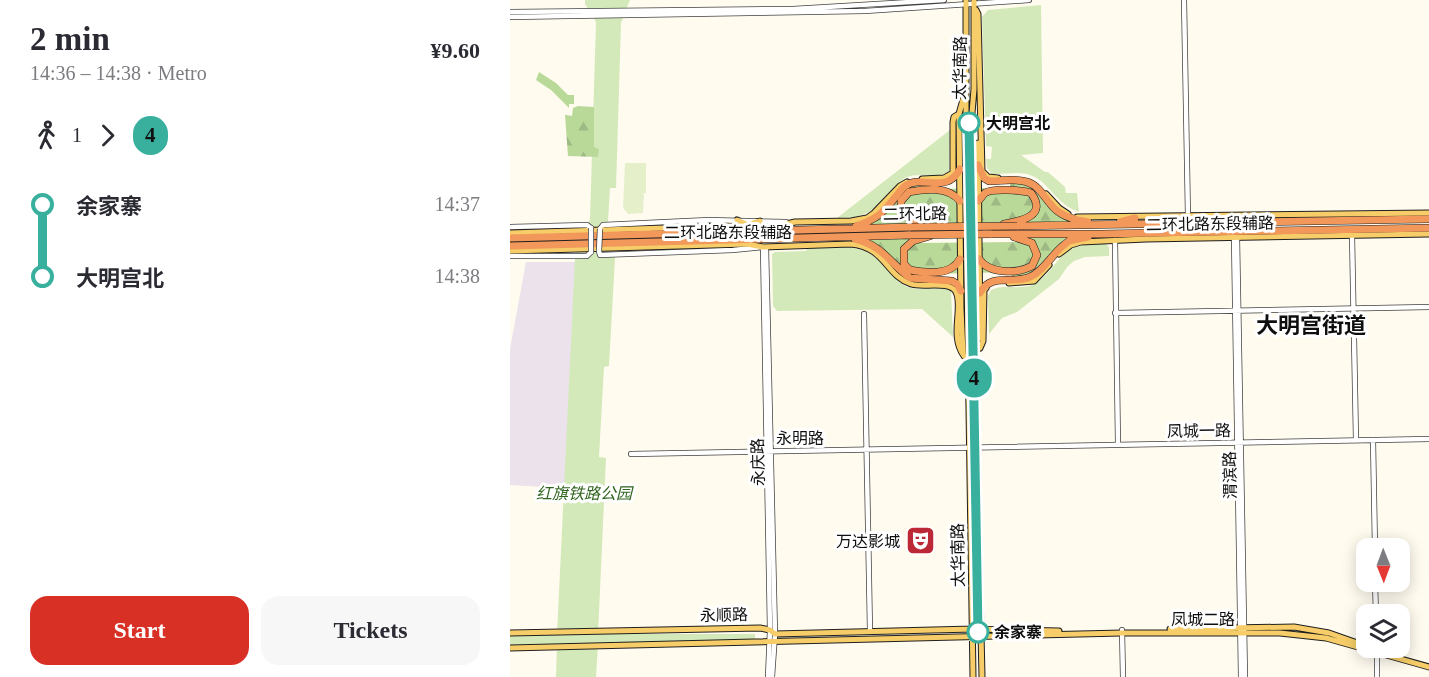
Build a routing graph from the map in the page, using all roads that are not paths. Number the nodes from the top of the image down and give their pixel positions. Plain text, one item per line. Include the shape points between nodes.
1 (791, 0) edge
2 (944, 0) edge
3 (1029, 0) edge
4 (1184, 0) edge
5 (974, 2) edge
6 (966, 3) edge
7 (792, 10) junction
8 (510, 12) edge
9 (510, 17) edge
10 (966, 89) junction
11 (974, 89) junction
12 (959, 114) junction
13 (978, 165) junction
14 (960, 169) junction
15 (960, 201) junction
16 (978, 201) junction
17 (1429, 213) edge
18 (1188, 217) junction
19 (1135, 218) junction
20 (1429, 219) edge
21 (795, 222) junction
22 (738, 224) junction
23 (1019, 224) junction
24 (758, 225) junction
25 (1108, 225) junction
26 (510, 227) edge
27 (773, 228) junction
28 (843, 229) junction
29 (990, 230) junction
30 (911, 231) junction
31 (1429, 231) edge
32 (510, 233) edge
33 (765, 234) junction
34 (1352, 235) junction
35 (847, 237) junction
36 (1113, 237) junction
37 (1236, 237) junction
38 (510, 238) edge
39 (724, 239) junction
40 (747, 244) junction
41 (510, 246) edge
42 (764, 247) junction
43 (510, 251) edge
44 (510, 256) edge
45 (979, 259) junction
46 (960, 260) junction
47 (960, 291) junction
48 (980, 292) junction
49 (1429, 308) edge
50 (1354, 309) junction
51 (1237, 310) junction
52 (1115, 313) junction
53 (864, 314) dead end
54 (980, 348) junction
55 (964, 356) junction
56 (968, 369) junction
57 (976, 369) junction
58 (1429, 439) edge
59 (1356, 440) junction
60 (1373, 440) junction
61 (1239, 442) junction
62 (1118, 444) junction
63 (977, 446) junction
64 (970, 447) junction
65 (768, 450) junction
66 (867, 450) junction
67 (631, 454) dead end
68 (1375, 538) edge
69 (973, 630) junction
70 (1243, 630) junction
71 (870, 631) junction
72 (1122, 631) junction
73 (772, 632) junction
74 (510, 633) edge
75 (981, 634) junction
76 (973, 638) junction
77 (771, 643) junction
78 (1356, 643) edge
79 (1356, 645) edge
80 (510, 648) edge
81 (1376, 658) edge
82 (1406, 658) edge
83 (1429, 665) edge
84 (770, 677) edge
85 (973, 677) edge
86 (982, 677) edge
87 (1123, 677) edge
88 (1243, 677) edge
89 (1377, 677) edge

1 - 7 street
2 - 7 street
3 - 5 street
4 - 18 street
5 - 6 street
5 - 11 main road, 太华南路
5 - 19 main road, 二环北路东段辅路 via 978,14 982,171 988,177 1031,180 1071,215
6 - 7 street via 865,11
6 - 10 main road, 太华南路
7 - 8 street
7 - 9 street
10 - 12 main road
10 - 56 main road, 太华南路
11 - 13 main road
11 - 57 main road, 太华南路
12 - 14 main road
12 - 21 main road, 二环北路东段辅路 via 953,122 953,173 948,178 904,183 867,218 851,222
13 - 16 main road
13 - 25 highway via 989,181 1028,182 1063,214
14 - 15 main road
14 - 28 highway via 943,183 905,186 880,216
15 - 30 highway via 948,190 909,192 901,201 901,208
15 - 46 main road
16 - 23 highway via 992,191 1031,193 1034,213
16 - 45 main road
17 - 18 main road, 二环北路东段辅路
18 - 19 main road, 二环北路东段辅路
19 - 25 highway
20 - 25 highway, 二环北路
21 - 24 street
21 - 27 main road, 二环北路东段辅路
22 - 24 main road, 二环北路东段辅路
22 - 24 main road
22 - 32 main road, 二环北路东段辅路
22 - 42 street, bridge via 603,225 599,251 600,255
23 - 25 highway, 二环北路
23 - 29 highway, 二环北路, bridge
24 - 27 main road, 二环北路东段辅路
24 - 33 highway
26 - 44 street, bridge via 591,228 591,252 587,256
27 - 33 highway
28 - 30 highway, 二环北路
28 - 33 highway, 二环北路
29 - 30 highway, 二环北路, bridge via 934,234
29 - 30 highway, 二环北路, bridge via 929,227
29 - 36 highway, 二环北路
29 - 45 highway via 1032,243 1037,255 1035,262 1028,268 1004,270 987,268
30 - 35 highway, 二环北路
30 - 46 highway via 903,253 904,264 910,270 949,271
31 - 34 main road, 二环北路东段辅路
31 - 36 highway, 二环北路
33 - 35 highway, 二环北路
33 - 38 highway, 二环北路
33 - 39 highway, 二环北路
33 - 40 highway
34 - 37 main road, 二环北路东段辅路
34 - 50 street
35 - 47 highway via 876,246 910,278 952,281
36 - 37 main road, 二环北路东段辅路
36 - 48 highway via 1069,241 1031,277 993,280
36 - 52 street
36 - 54 main road, 二环北路东段辅路 via 1071,245 1034,281 989,285 984,290
37 - 51 street, 渭滨路
39 - 40 highway
39 - 41 highway, 二环北路
40 - 42 main road, 二环北路东段辅路
40 - 43 main road, 二环北路东段辅路
42 - 55 main road, 二环北路东段辅路 via 861,246 878,254 906,282 949,286 955,291 957,340
42 - 65 street, 永庆路
45 - 48 main road
46 - 47 main road
47 - 55 main road
48 - 54 main road
49 - 50 street
50 - 51 street
50 - 59 street
51 - 52 street
51 - 61 street, 渭滨路
52 - 62 street
53 - 66 street
54 - 57 main road
55 - 56 main road
56 - 64 main road, 太华南路
57 - 63 main road, 太华南路
58 - 60 street, 凤城一路
59 - 60 street, 凤城一路
59 - 61 street, 凤城一路
60 - 68 street
61 - 62 street, 凤城一路
61 - 70 street, 渭滨路
62 - 63 street, 凤城一路
63 - 64 street, 凤城一路
63 - 75 main road, 太华南路
64 - 66 street, 永明路
64 - 69 main road, 太华南路
65 - 66 street, 永明路
65 - 67 street, 永明路
65 - 73 street, 永庆路
66 - 71 street
69 - 71 main road, 永顺路
69 - 75 main road, 凤城二路
69 - 76 main road, 太华南路
70 - 72 main road, 凤城二路
70 - 78 main road, 凤城二路 via 1302,627
70 - 79 main road, 凤城二路 via 1315,636
70 - 88 street, 渭滨路
71 - 73 main road, 永顺路
72 - 75 main road, 凤城二路
72 - 87 street
73 - 74 main road, 永顺路 via 759,628
73 - 77 street, 永庆路
75 - 76 main road, 凤城二路
75 - 86 main road, 太华南路
76 - 77 main road, 永顺路
76 - 85 main road, 太华南路
77 - 80 main road, 永顺路
77 - 84 street, 永庆路
81 - 89 street
82 - 83 main road, 凤城二路

